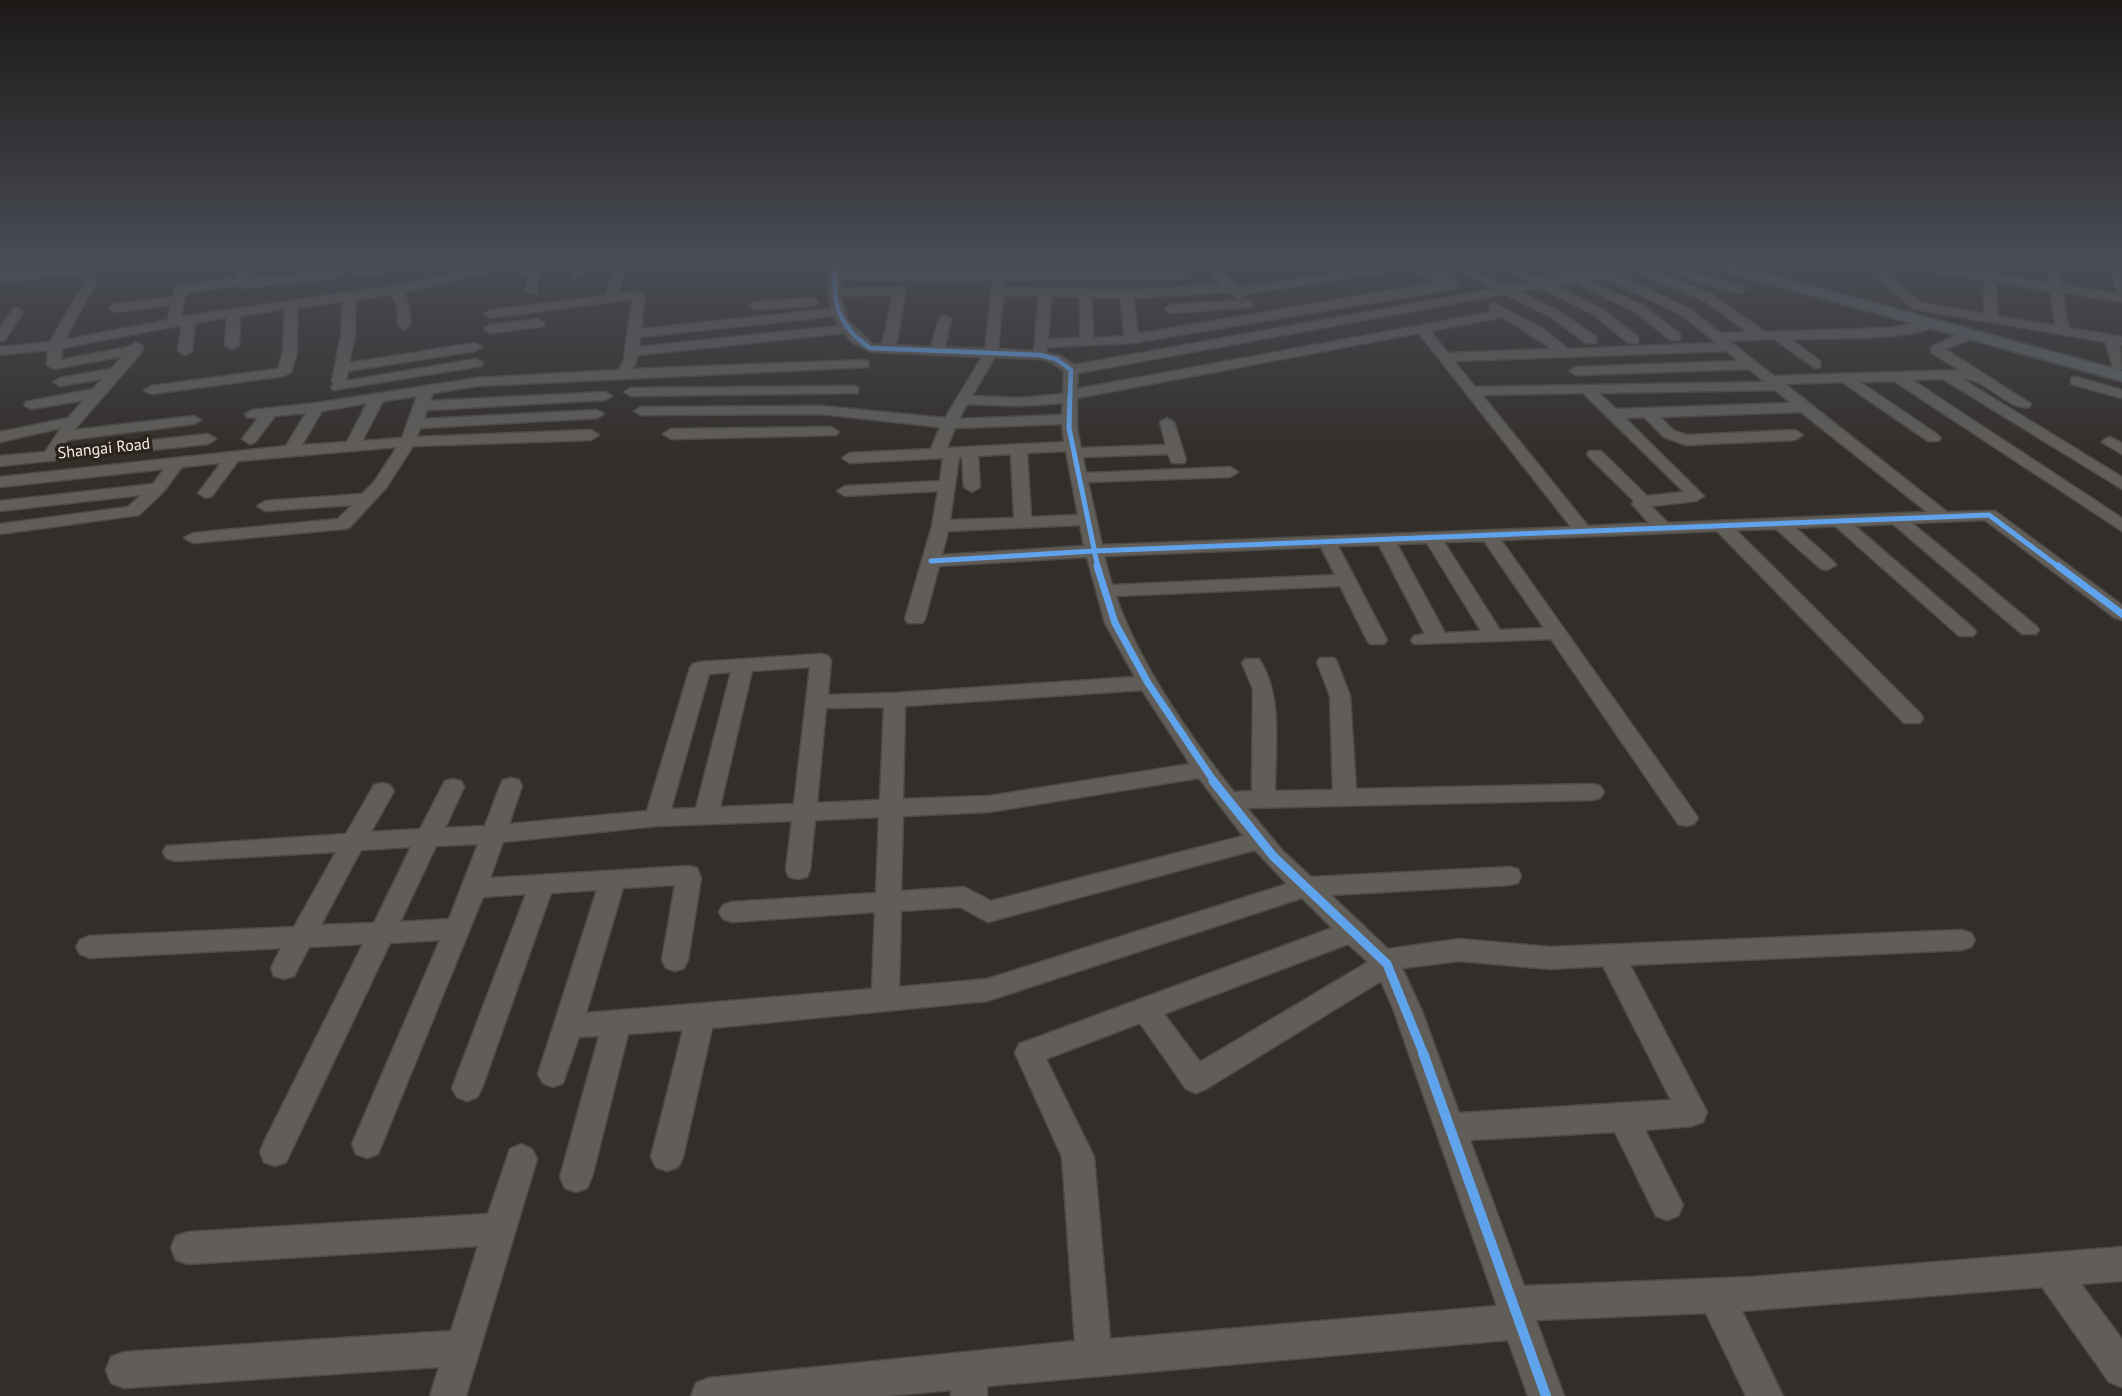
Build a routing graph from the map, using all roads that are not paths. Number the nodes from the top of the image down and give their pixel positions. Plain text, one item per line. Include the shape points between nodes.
1 (65, 326) edge
2 (157, 326) edge
3 (188, 326) edge
4 (233, 326) edge
5 (293, 326) edge
6 (349, 326) edge
7 (510, 326) edge
8 (634, 326) edge
9 (664, 326) edge
10 (893, 326) edge
11 (943, 326) edge
12 (993, 326) edge
13 (1043, 326) edge
14 (1087, 326) edge
15 (1130, 326) edge
16 (1171, 326) edge
17 (1206, 326) edge
18 (1312, 326) edge
19 (1432, 326) edge
20 (1528, 326) edge
21 (1572, 326) edge
22 (1616, 326) edge
23 (1661, 326) edge
24 (1705, 326) edge
25 (1753, 326) edge
26 (1897, 326) edge
27 (1958, 326) edge
28 (1982, 326) edge
29 (1996, 326) edge
30 (2059, 326) edge
31 (1422, 328) junction
32 (490, 329) dead end
33 (846, 329) joint
34 (136, 330) junction
35 (2059, 331) junction
36 (1171, 332) junction
37 (1997, 333) junction
38 (633, 334) junction
39 (1969, 335) junction
40 (1769, 336) junction
41 (1675, 337) dead end
42 (1718, 337) junction
43 (1132, 339) junction
44 (1633, 340) dead end
45 (2117, 340) edge
46 (1087, 342) junction
47 (55, 345) junction
48 (1594, 346) junction
49 (475, 347) dead end
50 (1730, 347) junction
51 (870, 348) junction
52 (2060, 348) dead end
53 (1041, 349) junction
54 (136, 350) junction
55 (888, 350) junction
56 (0, 351) edge
57 (184, 351) dead end
58 (937, 351) junction
59 (631, 352) junction
60 (990, 353) junction
61 (1565, 353) junction
62 (1444, 357) junction
63 (476, 363) dead end
64 (863, 364) junction
65 (1815, 364) dead end
66 (1753, 365) junction
67 (180, 368) dead end
68 (342, 368) junction
69 (1071, 370) junction
70 (1616, 370) junction
71 (1576, 371) dead end
72 (2121, 371) edge
73 (115, 373) junction
74 (620, 373) junction
75 (1946, 374) junction
76 (1975, 374) junction
77 (1896, 376) junction
78 (1845, 378) junction
79 (221, 381) junction
80 (2076, 381) dead end
81 (60, 382) dead end
82 (1775, 383) junction
83 (171, 387) junction
84 (338, 387) junction
85 (428, 389) junction
86 (151, 390) dead end
87 (853, 390) junction
88 (1588, 390) junction
89 (1638, 390) junction
90 (1472, 391) junction
91 (97, 393) junction
92 (631, 393) dead end
93 (2122, 394) edge
94 (273, 396) dead end
95 (605, 396) junction
96 (1070, 396) junction
97 (378, 397) junction
98 (963, 400) junction
99 (336, 403) junction
100 (2024, 404) dead end
101 (31, 405) dead end
102 (421, 406) junction
103 (317, 407) junction
104 (1805, 407) junction
105 (641, 411) dead end
106 (844, 412) junction
107 (1655, 412) junction
108 (262, 413) junction
109 (597, 414) junction
110 (1614, 414) junction
111 (1070, 419) junction
112 (194, 420) dead end
113 (73, 421) junction
114 (1167, 422) dead end
115 (949, 423) junction
116 (415, 424) junction
117 (831, 432) junction
118 (671, 434) dead end
119 (1795, 435) dead end
120 (64, 436) junction
121 (0, 437) edge
122 (1933, 438) dead end
123 (208, 439) dead end
124 (250, 439) dead end
125 (408, 442) junction
126 (352, 446) junction
127 (825, 447) dead end
128 (1019, 449) junction
129 (1174, 449) junction
130 (291, 451) junction
131 (953, 453) junction
132 (1595, 454) dead end
133 (50, 455) junction
134 (234, 456) junction
135 (850, 458) dead end
136 (1075, 459) junction
137 (0, 461) edge
138 (177, 462) junction
139 (1230, 472) dead end
140 (1182, 474) junction
141 (0, 482) edge
142 (2122, 484) edge
143 (947, 486) junction
144 (972, 487) dead end
145 (158, 488) junction
146 (845, 491) dead end
147 (206, 493) dead end
148 (367, 499) junction
149 (1643, 501) junction
150 (0, 506) edge
151 (265, 506) dead end
152 (1943, 517) junction
153 (1897, 519) junction
154 (1087, 520) junction
155 (1839, 521) junction
156 (1023, 522) junction
157 (1780, 523) junction
158 (941, 526) junction
159 (1723, 526) junction
160 (2122, 526) edge
161 (1663, 528) junction
162 (0, 529) edge
163 (1583, 531) junction
164 (1489, 535) junction
165 (193, 538) dead end
166 (1433, 538) junction
167 (1385, 539) junction
168 (1326, 542) junction
169 (1094, 551) junction
170 (931, 561) junction
171 (1827, 565) dead end
172 (1346, 580) junction
173 (1104, 592) junction
174 (2122, 614) edge
175 (915, 619) dead end
176 (2029, 630) dead end
177 (1966, 632) dead end
178 (1557, 633) junction
179 (1494, 636) junction
180 (1377, 640) dead end
181 (1327, 662) dead end
182 (1252, 663) dead end
183 (743, 665) junction
184 (1148, 683) junction
185 (895, 700) junction
186 (816, 702) junction
187 (1912, 718) dead end
188 (1205, 769) junction
189 (511, 786) dead end
190 (453, 788) dead end
191 (382, 791) dead end
192 (1592, 792) dead end
193 (1345, 797) junction
194 (1264, 799) junction
195 (1228, 800) junction
196 (893, 810) junction
197 (805, 813) junction
198 (706, 817) junction
199 (657, 818) junction
200 (1686, 818) dead end
201 (494, 834) junction
202 (428, 838) junction
203 (1261, 840) junction
204 (354, 842) junction
205 (175, 852) dead end
206 (798, 870) dead end
207 (1509, 876) dead end
208 (613, 879) junction
209 (542, 884) junction
210 (1307, 887) junction
211 (474, 888) junction
212 (888, 901) junction
213 (732, 912) dead end
214 (458, 929) junction
215 (1353, 931) junction
216 (382, 932) junction
217 (301, 936) junction
218 (1962, 940) dead end
219 (89, 947) dead end
220 (1611, 955) junction
221 (675, 960) dead end
222 (1385, 962) junction
223 (284, 968) dead end
224 (885, 999) junction
225 (1145, 1009) junction
226 (700, 1017) junction
227 (617, 1022) junction
228 (568, 1026) junction
229 (553, 1074) dead end
230 (467, 1088) dead end
231 (1623, 1118) junction
232 (1450, 1127) junction
233 (367, 1144) dead end
234 (275, 1152) dead end
235 (667, 1157) dead end
236 (521, 1159) dead end
237 (576, 1177) dead end
238 (1667, 1205) dead end
239 (498, 1228) junction
240 (188, 1248) dead end
241 (2122, 1264) edge
242 (2049, 1269) junction
243 (1715, 1296) junction
244 (1516, 1313) junction
245 (463, 1348) junction
246 (1094, 1358) junction
247 (2122, 1369) edge
248 (124, 1370) dead end
249 (969, 1384) edge
250 (877, 1388) edge
251 (783, 1392) edge
252 (449, 1396) edge
253 (709, 1396) edge
254 (1546, 1396) edge
255 (1765, 1396) edge

1 - 47 street
2 - 34 street
3 - 57 street
4 - 79 street
5 - 79 street via 284,372
6 - 68 street
7 - 32 street
8 - 38 street
9 - 38 street
10 - 55 street
11 - 58 street
12 - 60 street
13 - 53 street
14 - 46 street
15 - 43 street
16 - 36 street
17 - 36 street
18 - 69 street
19 - 31 street
20 - 61 street
21 - 48 street
22 - 44 street
23 - 41 street
24 - 42 street
25 - 40 street
26 - 40 street via 1890,332
27 - 39 main road
28 - 37 main road
29 - 37 street
30 - 35 street
31 - 62 street
31 - 96 street
33 - 51 street
33 - 59 street
34 - 47 street
34 - 54 street
35 - 37 street
35 - 45 street
35 - 52 street
36 - 43 street
37 - 39 main road
37 - 72 main road
38 - 59 street
39 - 76 street via 1937,350
40 - 42 street
40 - 65 street
42 - 50 street
43 - 46 street
45 - 72 street
46 - 53 street
47 - 54 street via 54,365
47 - 56 street
48 - 50 street
48 - 61 street
48 - 70 street
49 - 68 street
50 - 66 street
51 - 55 street
51 - 64 street
53 - 60 street
53 - 69 street
54 - 73 street
55 - 58 street
58 - 60 street
59 - 74 street
60 - 98 street
61 - 62 street
62 - 90 street
63 - 84 street
64 - 74 street
64 - 87 street
66 - 70 street
66 - 82 street
67 - 83 street
68 - 84 street
69 - 96 street
70 - 71 street
70 - 89 street
73 - 81 street
73 - 91 street
74 - 85 street
74 - 95 street
75 - 76 street
75 - 77 street
75 - 142 street
76 - 100 street
77 - 78 street
77 - 160 street
78 - 82 street
78 - 122 street
79 - 83 street
80 - 93 street
82 - 89 street
82 - 104 street
83 - 86 street
84 - 99 street
85 - 97 street
85 - 102 street
87 - 92 street
87 - 106 street
88 - 89 street
88 - 90 street
88 - 110 street
89 - 107 street
90 - 163 street
91 - 101 street
91 - 113 street
94 - 108 street
95 - 102 street
95 - 109 street
96 - 98 street via 1019,402
96 - 111 street
97 - 99 street
97 - 126 street
98 - 115 street
99 - 103 street
102 - 116 street
103 - 108 street
103 - 130 street
104 - 107 street
104 - 152 street
105 - 106 street
106 - 115 street
106 - 117 street
107 - 110 street
107 - 119 street via 1669,434 1686,440
108 - 124 street
109 - 116 street
109 - 125 street via 589,441
110 - 149 street via 1696,496
111 - 115 street
111 - 136 street
112 - 120 street
113 - 120 street
113 - 121 street
114 - 129 street
115 - 131 street
116 - 125 street
117 - 118 street
117 - 127 street
120 - 133 street
123 - 133 street, Shangai Road
125 - 126 street
125 - 148 street
126 - 130 street
128 - 131 street
128 - 136 street
128 - 156 street
129 - 136 street
129 - 140 street
130 - 134 street
131 - 135 street
131 - 143 street
131 - 144 street
132 - 149 street
133 - 137 street, Shangai Road
134 - 138 street
134 - 147 street
136 - 140 street
136 - 154 street
138 - 141 street
138 - 145 street
139 - 140 street
143 - 146 street
143 - 158 street
145 - 150 street
145 - 162 street via 133,511
148 - 151 street
148 - 165 street via 348,521 335,527
149 - 161 street via 1640,504
152 - 153 street
152 - 174 street via 1992,517
153 - 155 street
153 - 176 street
154 - 156 street
154 - 169 street
155 - 157 street
155 - 177 street
156 - 158 street
157 - 159 street
157 - 171 street
158 - 170 street
159 - 161 street
159 - 187 street
161 - 163 street
163 - 164 street
164 - 166 street
164 - 178 street
166 - 167 street
166 - 179 street
167 - 168 street
167 - 179 street via 1429,640
168 - 169 street
168 - 172 street
169 - 170 street
169 - 173 street
170 - 175 street
172 - 173 street
172 - 180 street
173 - 184 street via 1115,623
178 - 179 street
178 - 200 street
181 - 193 street via 1340,696
182 - 194 street via 1263,689
183 - 186 street via 821,660
183 - 198 street
183 - 199 street via 700,668
184 - 185 street
184 - 188 street
185 - 186 street
185 - 196 street
186 - 197 street
188 - 195 street
188 - 196 street via 989,804
189 - 201 street
190 - 202 street
191 - 204 street
192 - 193 street
193 - 194 street
194 - 195 street
195 - 203 street
196 - 197 street
196 - 212 street
197 - 198 street
197 - 206 street
198 - 199 street
199 - 201 street
201 - 202 street
201 - 211 street
202 - 204 street
202 - 216 street
203 - 210 street
203 - 212 street via 988,912 964,897
204 - 205 street
204 - 217 street
207 - 210 street
208 - 209 street
208 - 221 street via 688,875
208 - 228 street
209 - 211 street
209 - 230 street
210 - 215 street
210 - 224 street via 987,990
211 - 214 street
212 - 213 street
212 - 224 street
214 - 216 street
214 - 233 street
215 - 222 street
215 - 225 street
216 - 217 street
216 - 234 street
217 - 219 street
217 - 223 street
218 - 220 street
220 - 222 street via 1550,958 1459,950
220 - 231 street via 1692,1112
222 - 225 street via 1196,1080
222 - 232 street
224 - 226 street
225 - 246 street via 1029,1053 1078,1157
226 - 227 street
226 - 235 street
227 - 228 street
227 - 237 street
228 - 229 street
231 - 232 street
231 - 238 street
232 - 244 street
236 - 239 street
239 - 240 street
239 - 245 street
241 - 242 street
242 - 243 street
242 - 247 street
243 - 244 street
243 - 255 street
244 - 246 street
244 - 254 street
245 - 248 street
245 - 252 street
246 - 249 street
249 - 250 street
250 - 251 street
251 - 253 street

